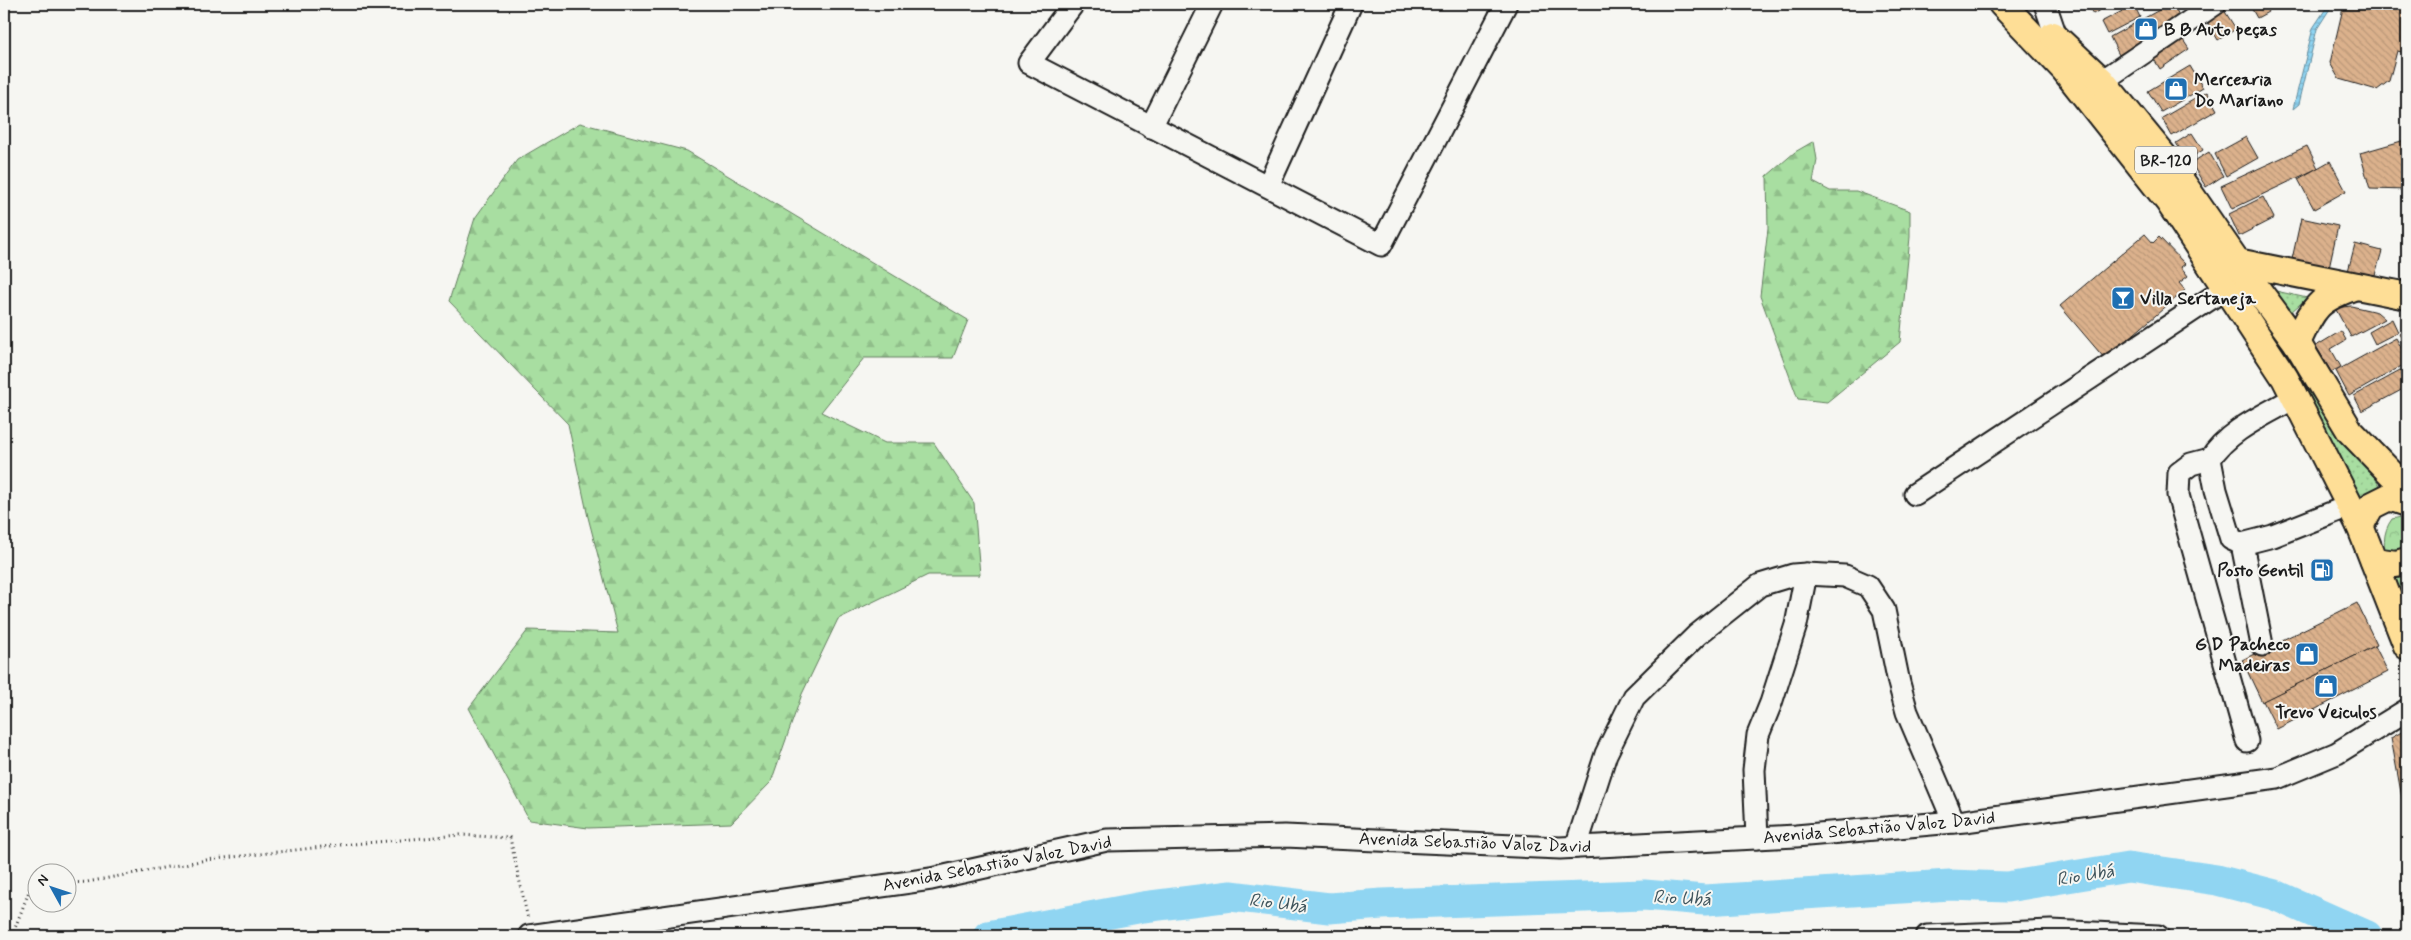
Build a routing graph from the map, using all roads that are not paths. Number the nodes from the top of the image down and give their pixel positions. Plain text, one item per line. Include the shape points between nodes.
1 (1074, 4) edge
2 (1212, 4) edge
3 (1351, 4) edge
4 (1506, 4) edge
5 (2002, 4) edge
6 (2008, 4) edge
7 (2044, 4) edge
8 (2215, 4) edge
9 (2058, 38) junction
10 (2064, 69) junction
11 (2102, 81) junction
12 (1151, 126) junction
13 (1268, 186) junction
14 (2169, 202) junction
15 (2236, 262) junction
16 (2356, 286) junction
17 (2225, 289) junction
18 (2407, 296) edge
19 (2298, 342) junction
20 (2294, 398) junction
21 (2210, 459) junction
22 (2407, 490) edge
23 (1916, 494) dead end
24 (2407, 503) edge
25 (2355, 516) junction
26 (2242, 544) junction
27 (2374, 561) junction
28 (2407, 561) edge
29 (1806, 574) junction
30 (2262, 645) dead end
31 (2407, 646) edge
32 (2407, 710) edge
33 (2247, 741) dead end
34 (1954, 822) junction
35 (1757, 838) junction
36 (1576, 847) junction
37 (530, 936) edge
38 (1927, 936) edge
39 (1960, 936) edge
40 (2158, 936) edge

1 - 12 street via 1029,63
2 - 12 street
3 - 13 street
4 - 13 street via 1381,245
5 - 10 main road, BR-120
6 - 9 main road, BR-120
7 - 9 street
8 - 11 street
9 - 10 street
9 - 11 main road, BR-120
10 - 14 main road, BR-120
11 - 15 main road, BR-120 via 2166,160
12 - 13 street
14 - 15 main road via 2217,252
14 - 17 main road, BR-120
15 - 16 main road
15 - 19 main road, BR-120
16 - 18 main road
16 - 19 main road via 2321,301 2309,316
17 - 20 main road, BR-120 via 2285,378
17 - 23 street
19 - 22 main road, BR-120 via 2350,431
20 - 21 street via 2219,444
20 - 25 main road, BR-120
21 - 26 street via 2225,525 2231,539
21 - 33 street via 2191,464 2178,473 2178,495
24 - 25 main road via 2389,497
25 - 26 street
25 - 27 main road
26 - 30 street
27 - 28 main road via 2396,564
27 - 31 main road
29 - 34 street via 1845,576 1868,586 1884,610 1907,712
29 - 35 street via 1796,625 1758,735 1754,770
29 - 36 street via 1793,574 1760,584 1697,635 1634,696 1606,754
32 - 34 street, Avenida Sebastião Valoz David via 2338,753 2277,778
34 - 35 street, Avenida Sebastião Valoz David
35 - 36 street, Avenida Sebastião Valoz David
36 - 37 street, Avenida Sebastião Valoz David via 1285,836 1107,840 931,880
38 - 39 street
39 - 40 street via 2051,931

